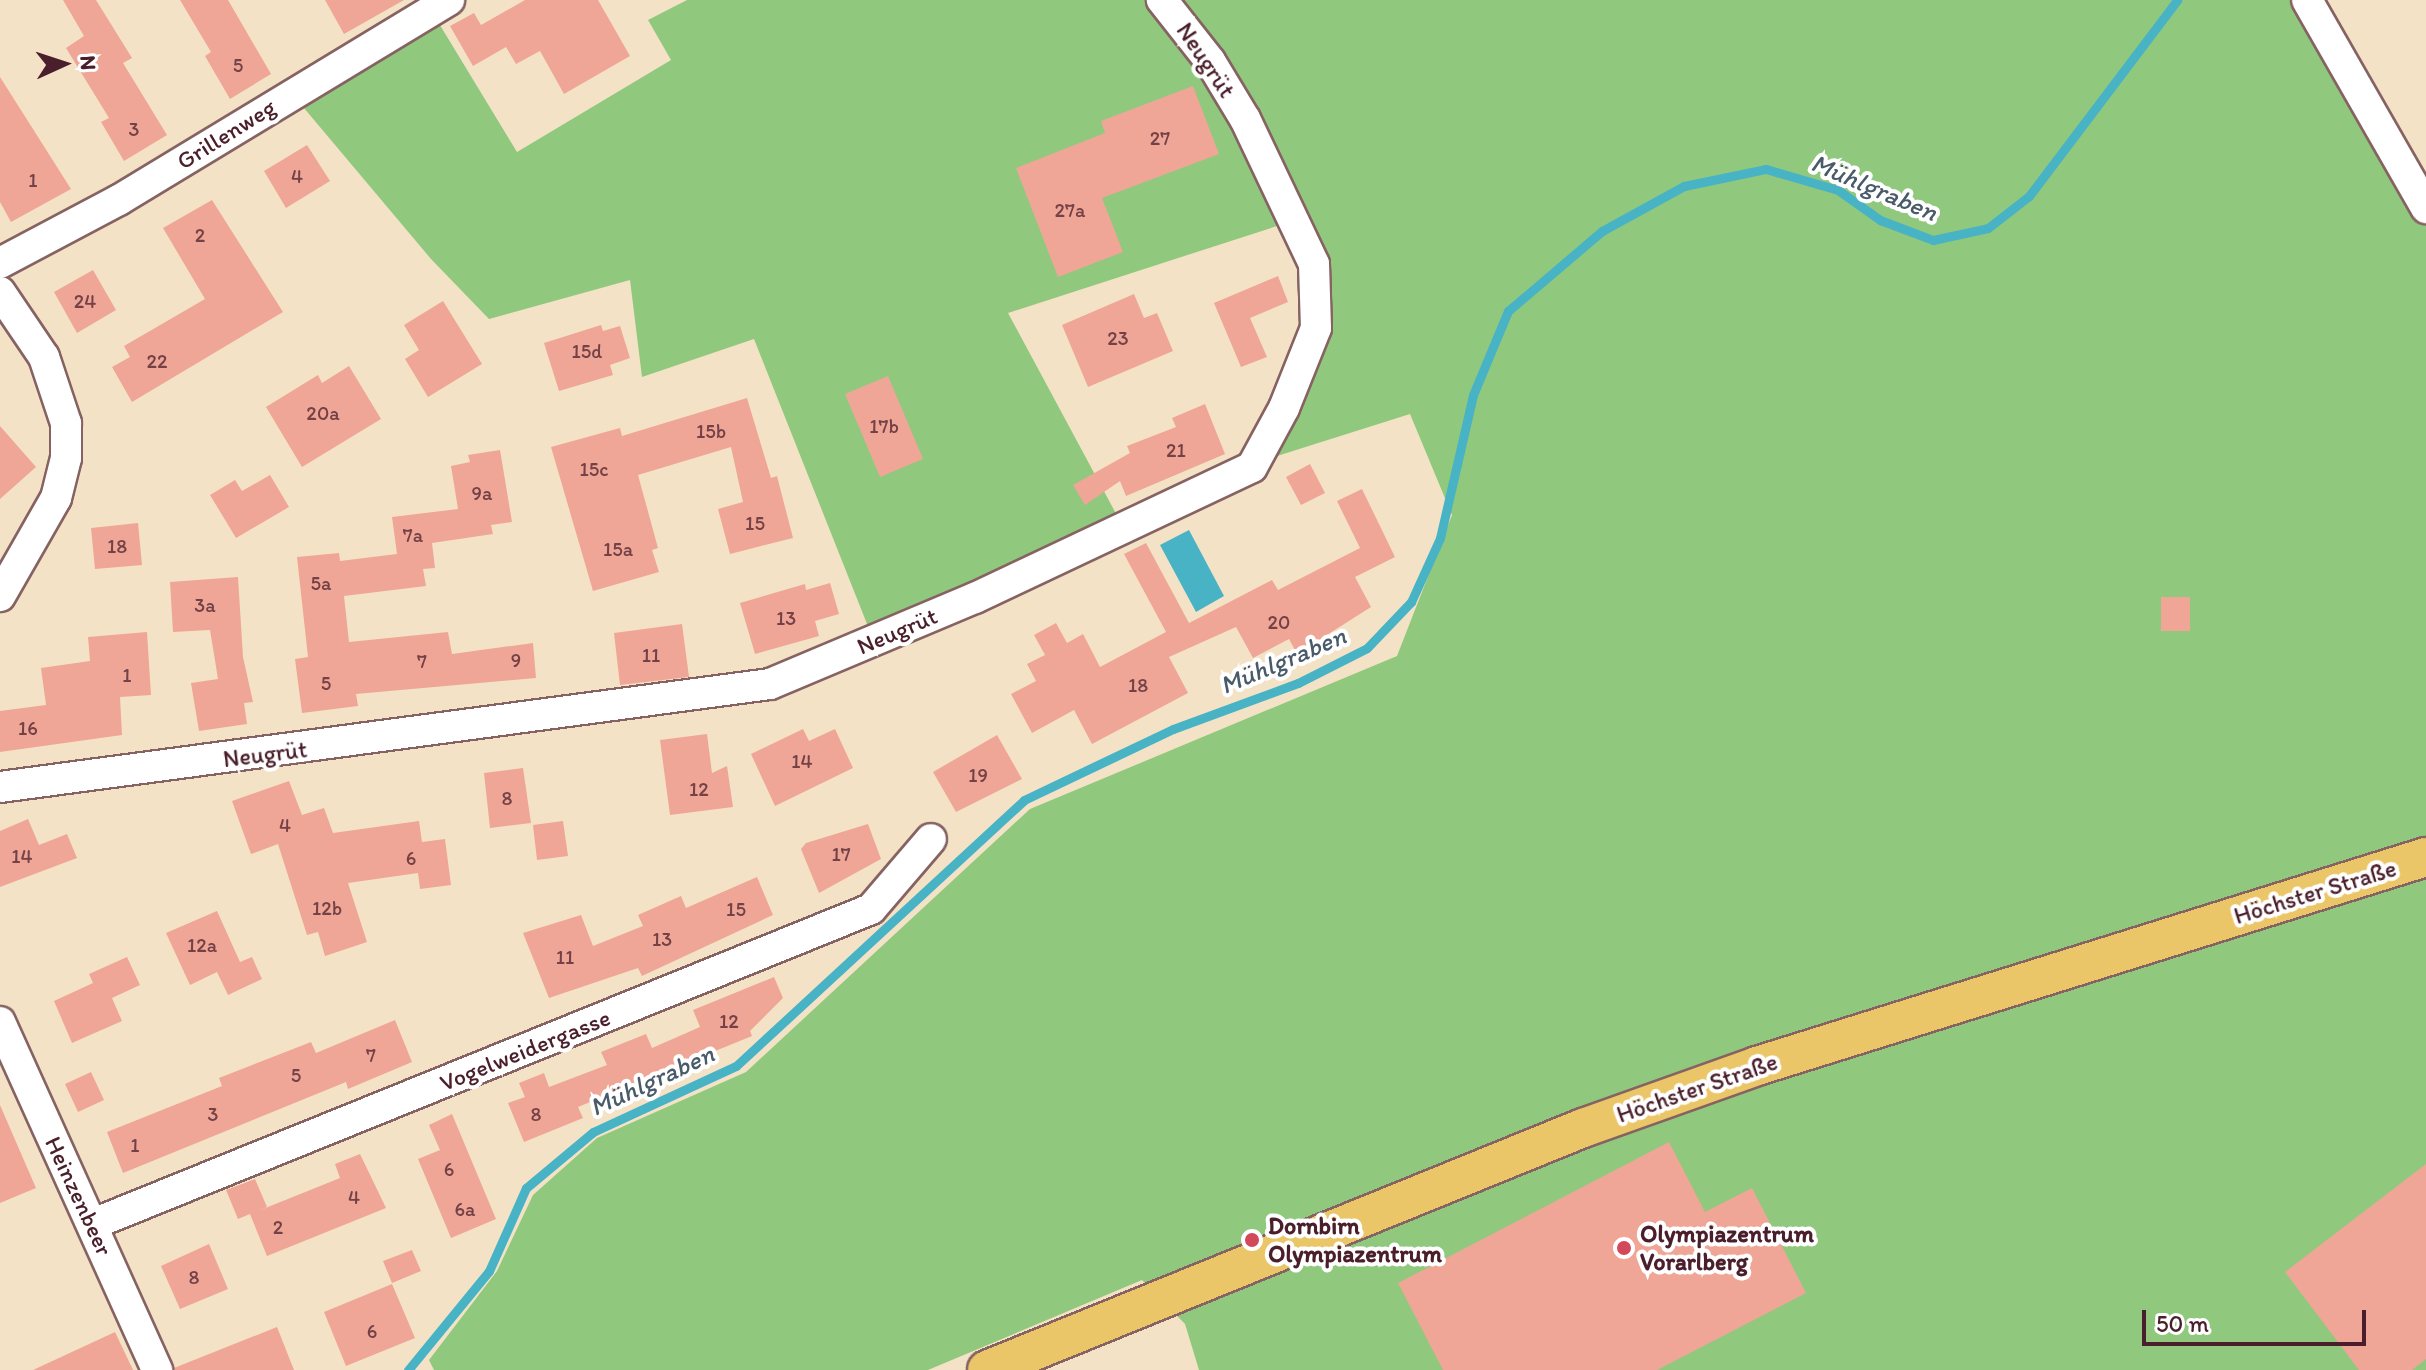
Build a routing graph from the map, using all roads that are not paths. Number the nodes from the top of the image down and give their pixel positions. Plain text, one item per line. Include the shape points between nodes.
1 (449, 0) edge
2 (1162, 0) edge
3 (2307, 0) edge
4 (2426, 208) edge
5 (0, 263) edge
6 (0, 292) edge
7 (0, 596) edge
8 (0, 787) edge
9 (931, 839) dead end
10 (2426, 857) edge
11 (0, 1022) edge
12 (93, 1224) junction
13 (157, 1370) edge
14 (987, 1370) edge

1 - 5 street, Grillenweg via 119,200
2 - 8 street, Neugrüt via 1202,50 1245,119 1314,264 1316,328 1284,408 1252,467 975,598 770,684
3 - 4 street
6 - 7 street via 44,357 66,423 66,458 56,498
9 - 12 street, Vogelweidergasse via 871,909
10 - 14 main road, Höchster Straße via 1653,1103
11 - 12 street, Heinzenbeer
12 - 13 street, Heinzenbeer

